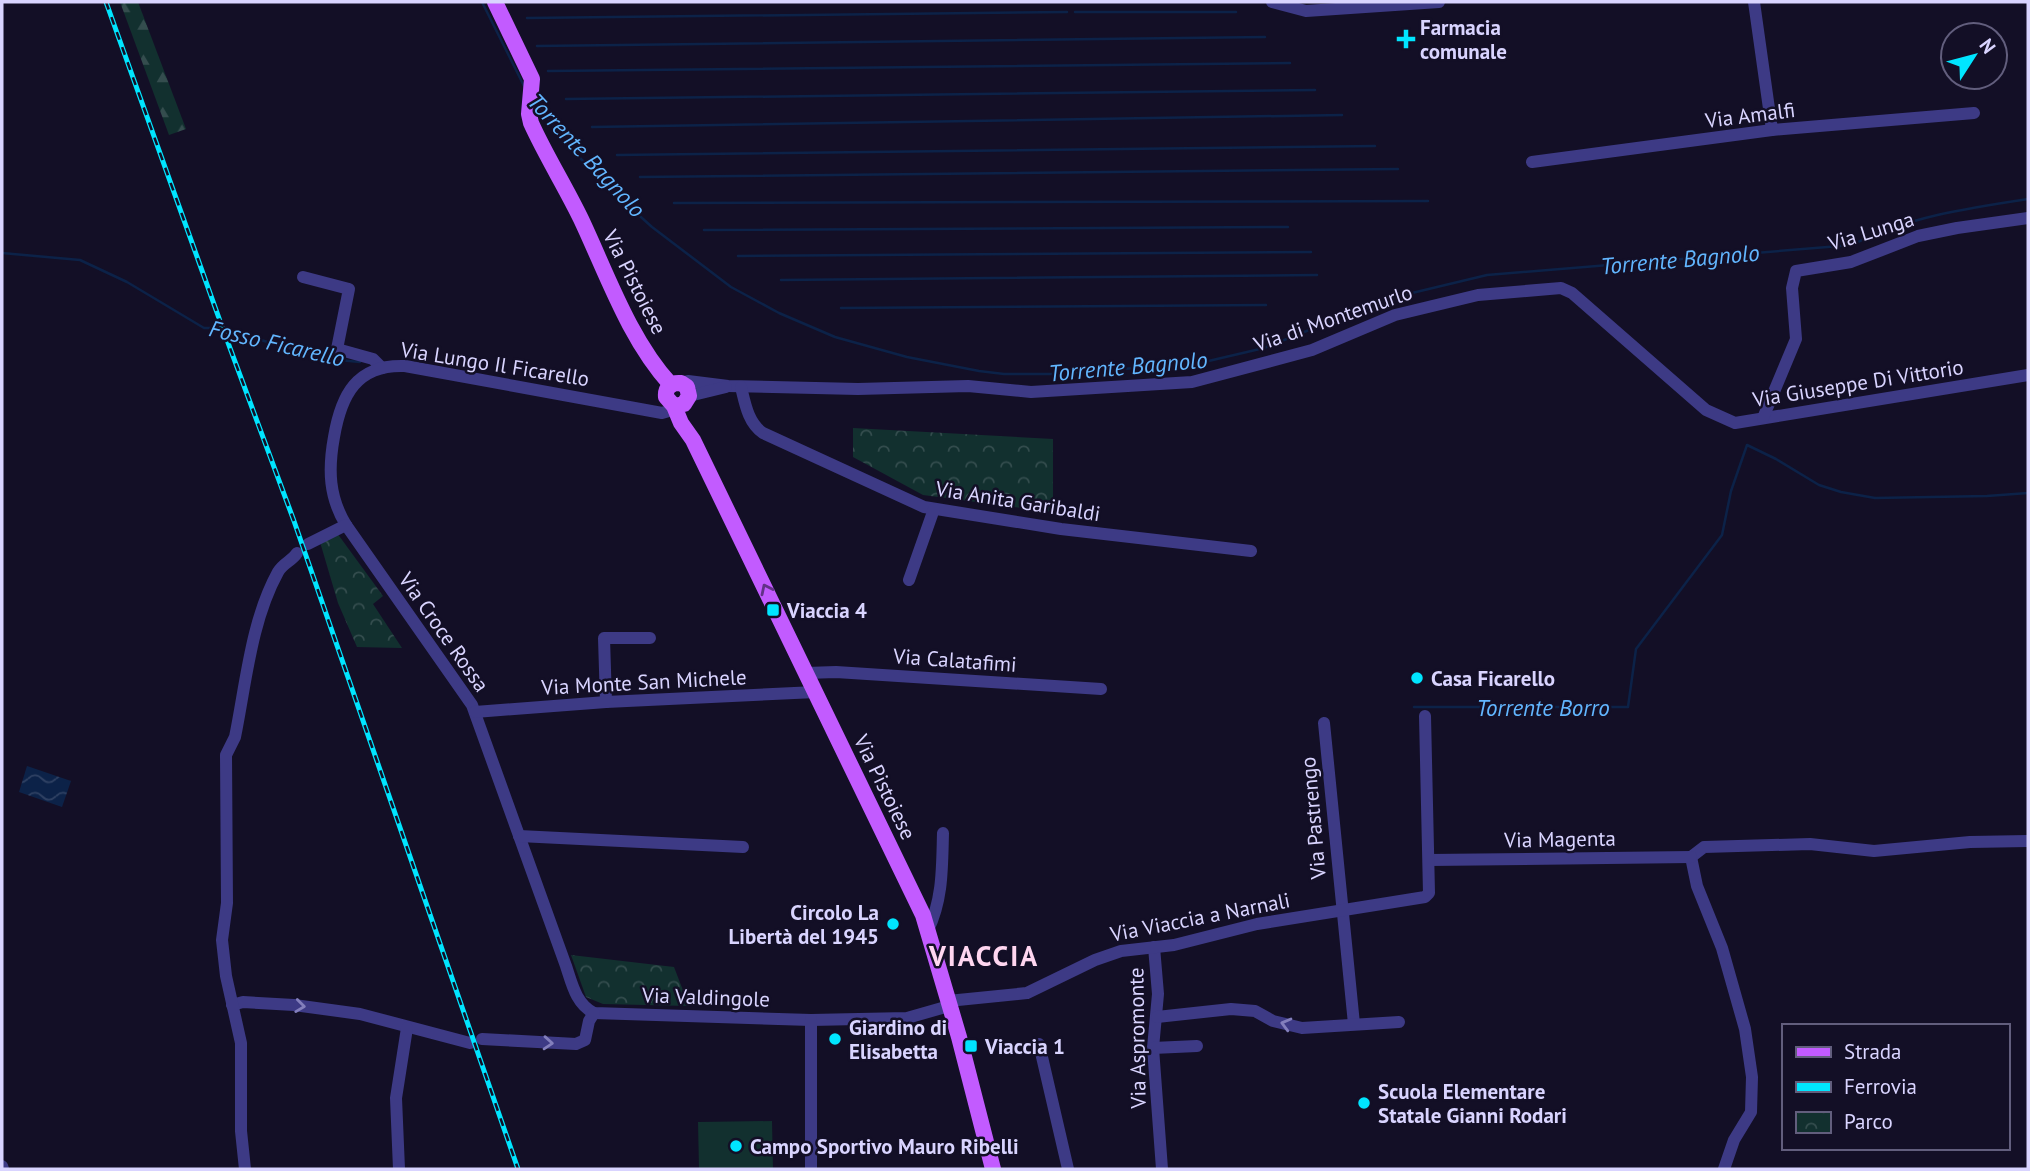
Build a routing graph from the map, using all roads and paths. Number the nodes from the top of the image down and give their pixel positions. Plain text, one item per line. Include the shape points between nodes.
1 (495, 2) edge
2 (1272, 2) edge
3 (1438, 2) edge
4 (1754, 2) edge
5 (1974, 113) dead end
6 (1772, 130) junction
7 (1532, 162) dead end
8 (2028, 218) edge
9 (303, 277) dead end
10 (1572, 293) joint
11 (382, 368) junction
12 (2028, 375) edge
13 (734, 387) junction
14 (678, 395) junction
15 (1763, 418) junction
16 (934, 509) junction
17 (346, 526) junction
18 (308, 544) dead end
19 (1251, 551) dead end
20 (297, 553) dead end
21 (909, 580) dead end
22 (650, 638) dead end
23 (806, 673) junction
24 (1101, 689) dead end
25 (816, 692) junction
26 (606, 702) junction
27 (475, 712) junction
28 (1424, 716) dead end
29 (1324, 723) dead end
30 (943, 833) dead end
31 (519, 836) junction
32 (2028, 841) edge
33 (743, 847) dead end
34 (1691, 857) junction
35 (1429, 860) junction
36 (1341, 909) junction
37 (928, 930) junction
38 (1154, 947) junction
39 (949, 1003) junction
40 (232, 1005) junction
41 (594, 1013) junction
42 (1157, 1017) junction
43 (811, 1020) junction
44 (1399, 1022) dead end
45 (1354, 1024) junction
46 (407, 1028) junction
47 (1039, 1044) dead end
48 (1197, 1046) dead end
49 (1153, 1048) junction
50 (244, 1169) edge
51 (399, 1169) edge
52 (811, 1169) edge
53 (993, 1169) edge
54 (1068, 1169) edge
55 (1162, 1169) edge
56 (1724, 1169) edge

1 - 14 main road, Via Pistoiese via 530,75 529,114 534,128 619,304
2 - 3 street via 1306,11
4 - 6 street
5 - 6 street, Via Amalfi
6 - 7 street, Via Amalfi
8 - 15 street, Via Lunga via 1919,236 1851,261 1796,271 1792,288 1796,339
9 - 11 street, Via Lungo Il Ficarello via 349,289 337,349 373,359
10 - 13 street, Via di Montemurlo via 1561,288 1478,295 1395,315 1312,350 1192,382 1031,392 968,386
10 - 15 street, Via Giuseppe Di Vittorio via 1706,410 1735,423
11 - 14 street, Via Lungo Il Ficarello via 405,366 666,413
11 - 17 street, Via Croce Rossa via 349,390 337,423 330,481
12 - 15 street, Via Giuseppe Di Vittorio
13 - 14 street, Via di Montemurlo
13 - 16 street, Via Anita Garibaldi via 763,433
23 -> 14 main road, Via Pistoiese via 681,423
16 - 19 street, Via Anita Garibaldi
16 - 21 street
17 - 18 street
17 - 27 street, Via Croce Rossa
20 - 40 street via 280,568 266,596 235,737 226,755 227,903 222,940
22 - 26 street via 604,638
23 - 24 street, Via Calatafimi
23 - 25 main road, Via Pistoiese
25 - 26 street, Via Monte San Michele
25 - 37 main road, Via Pistoiese
26 - 27 street, Via Monte San Michele
27 - 31 street, Via Croce Rossa
28 - 35 street, Via Viaccia a Narnali
29 - 36 street, Via Pastrengo
30 - 37 street via 941,887
31 - 33 street
31 - 41 street, Via Croce Rossa via 576,996
32 - 34 street, Via Magenta via 1874,851 1810,844 1704,847
34 - 35 street, Via Magenta
34 - 56 street via 1745,1030 1752,1077 1751,1112
35 - 36 street, Via Viaccia a Narnali via 1429,893 1425,897
36 - 38 street, Via Viaccia a Narnali
36 - 45 street
37 - 39 main road, Via Pistoiese
38 - 39 street, Via Viaccia a Narnali via 1107,954 1027,993
38 - 42 street, Via Aspromonte
39 - 43 street, Via Valdingole via 907,1017
39 - 53 main road, Via Pistoiese
40 -> 46 street via 294,1005 360,1014
40 - 50 street via 241,1043
41 - 43 street, Via Valdingole
46 -> 41 street via 476,1041 576,1044 587,1036
45 -> 42 street via 1302,1028 1255,1011 1231,1009
42 - 49 street, Via Aspromonte
43 - 52 street
44 - 45 street
46 - 51 street via 396,1098
47 - 54 street
48 - 49 street
49 - 55 street, Via Aspromonte

